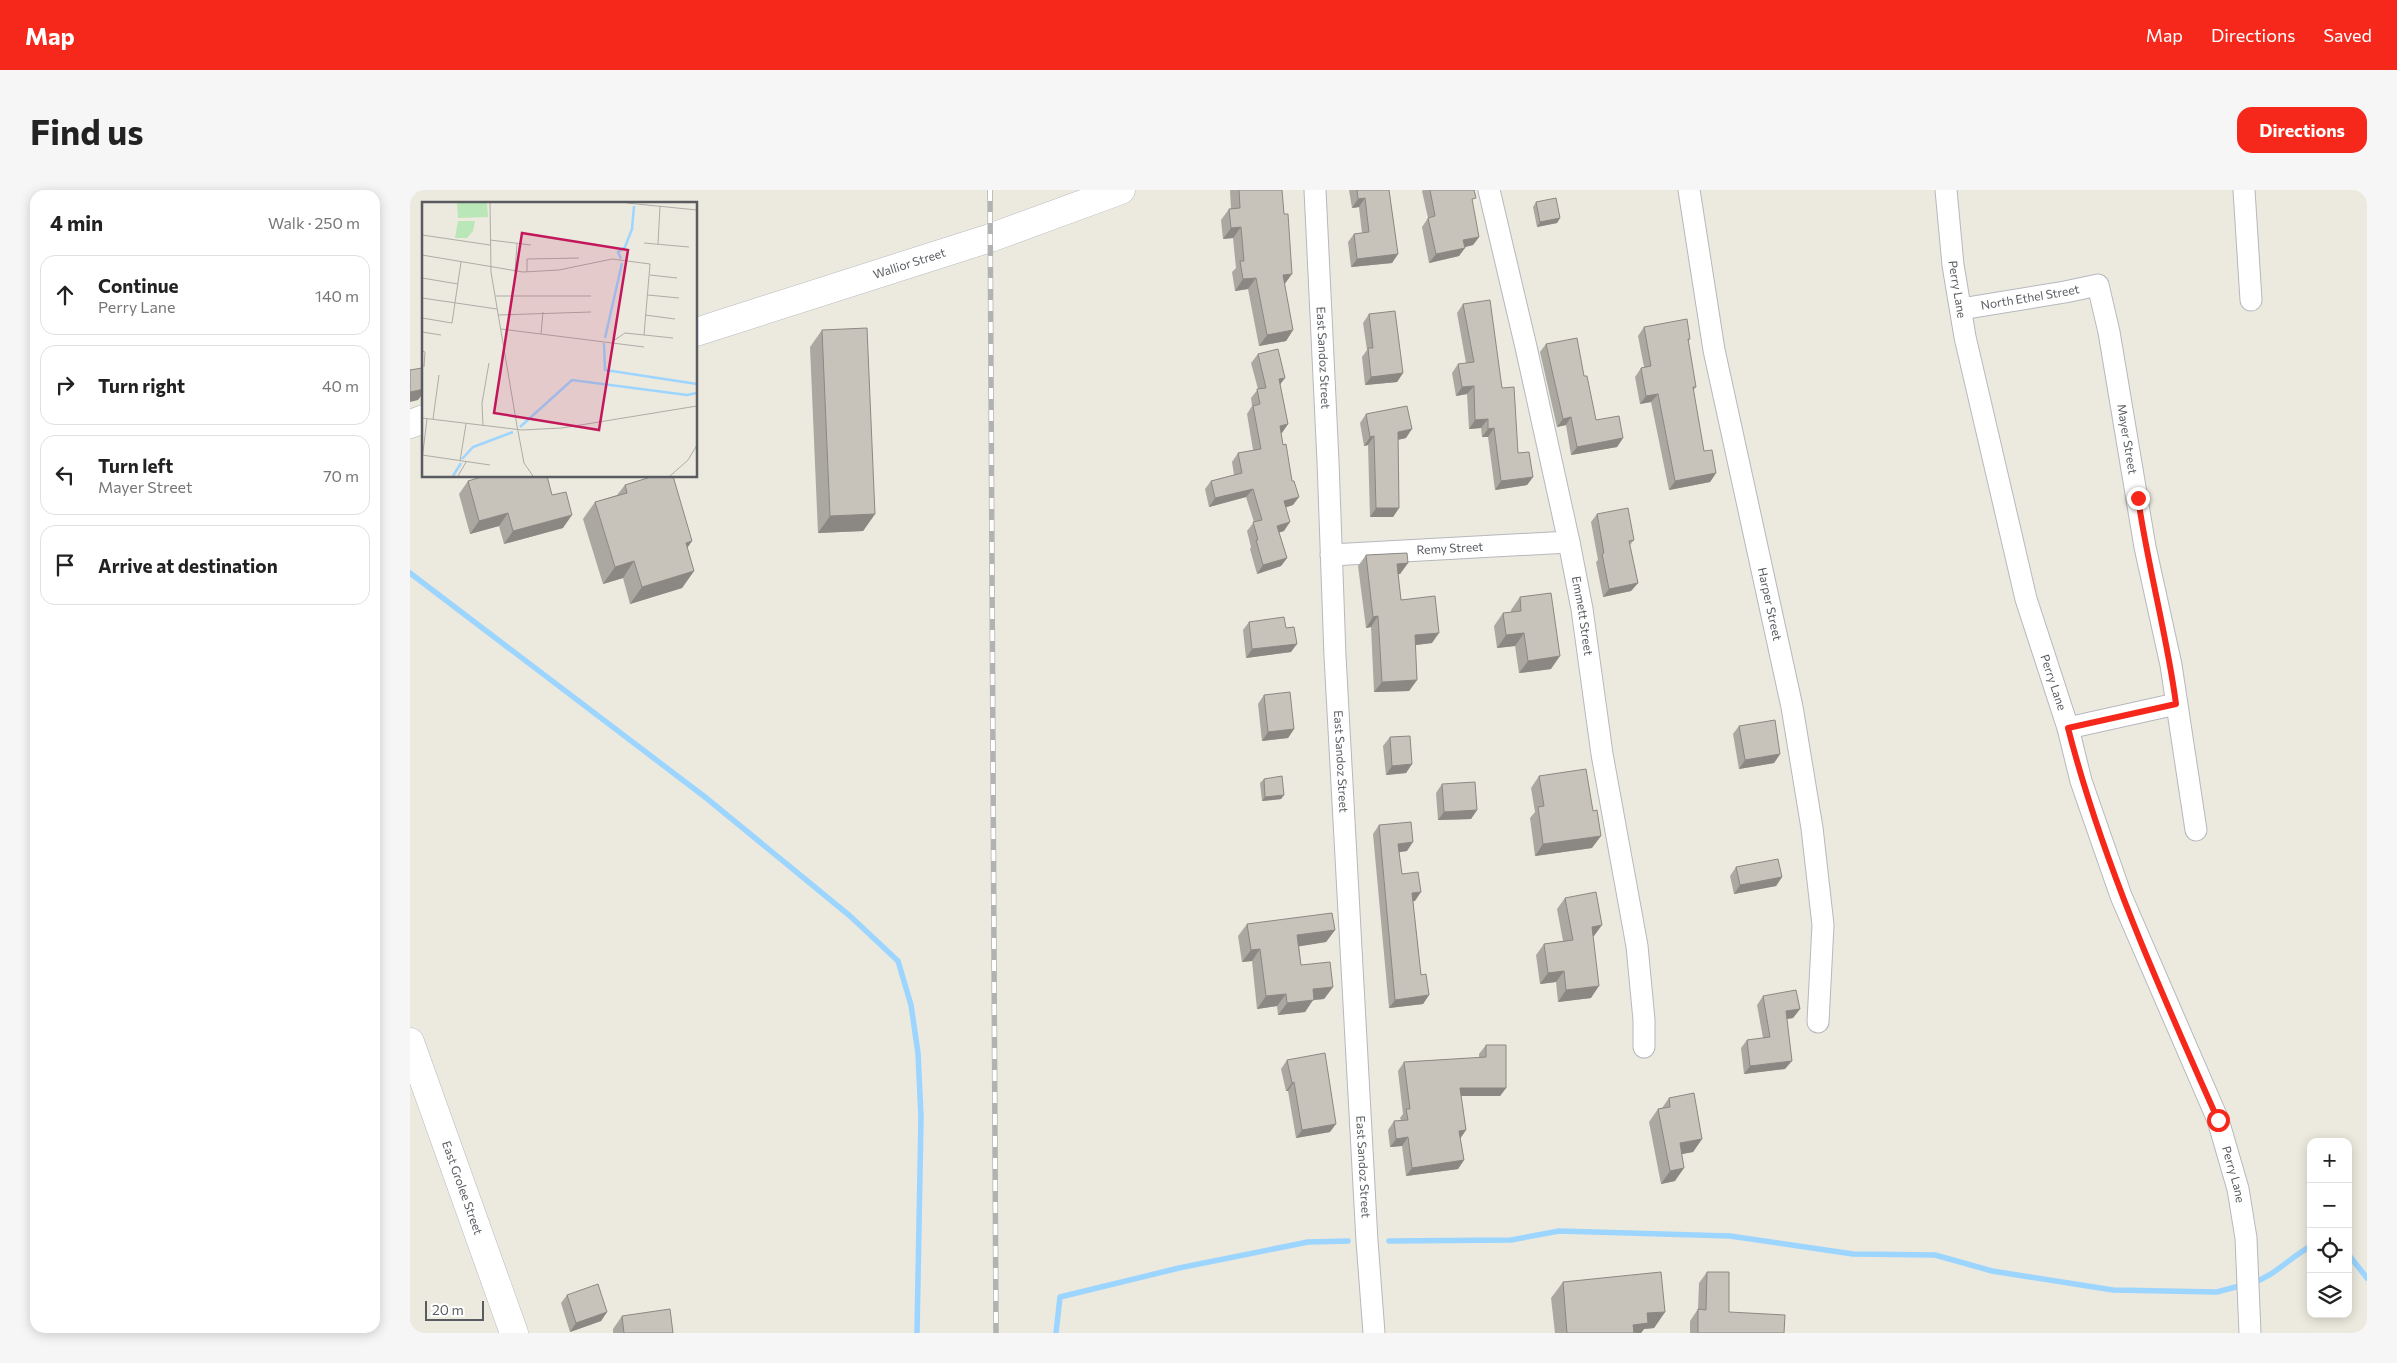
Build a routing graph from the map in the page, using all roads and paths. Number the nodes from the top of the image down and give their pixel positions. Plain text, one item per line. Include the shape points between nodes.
1 (1120, 190) edge
2 (1314, 190) edge
3 (1489, 190) edge
4 (1689, 190) edge
5 (1946, 190) edge
6 (2244, 190) edge
7 (2098, 285) joint
8 (2251, 300) dead end
9 (1961, 309) junction
10 (698, 331) edge
11 (422, 420) edge
12 (410, 424) edge
13 (1570, 542) junction
14 (1331, 555) junction
15 (2176, 704) junction
16 (2068, 728) junction
17 (2196, 830) dead end
18 (1818, 1022) dead end
19 (410, 1042) edge
20 (1644, 1047) dead end
21 (1377, 1330) edge
22 (514, 1333) edge
23 (2250, 1333) edge

1 - 10 street, Wallior Street via 990,238
2 - 14 street, East Sandoz Street
3 - 13 street, Emmett Street
4 - 18 street, Harper Street via 1714,350 1792,707 1812,828 1823,925
5 - 9 street, Perry Lane
6 - 8 street
7 - 9 street, North Ethel Street
7 - 15 street, Mayer Street
9 - 16 street, Perry Lane via 2018,571
11 - 12 street
13 - 14 street, Remy Street
13 - 20 street, Emmett Street via 1602,754 1637,946
14 - 21 street, East Sandoz Street via 1367,1241
15 - 16 street
15 - 17 street, Mayer Street
16 - 23 street, Perry Lane via 2081,781 2121,896 2220,1129 2238,1189 2246,1238
19 - 22 street, East Grolee Street

